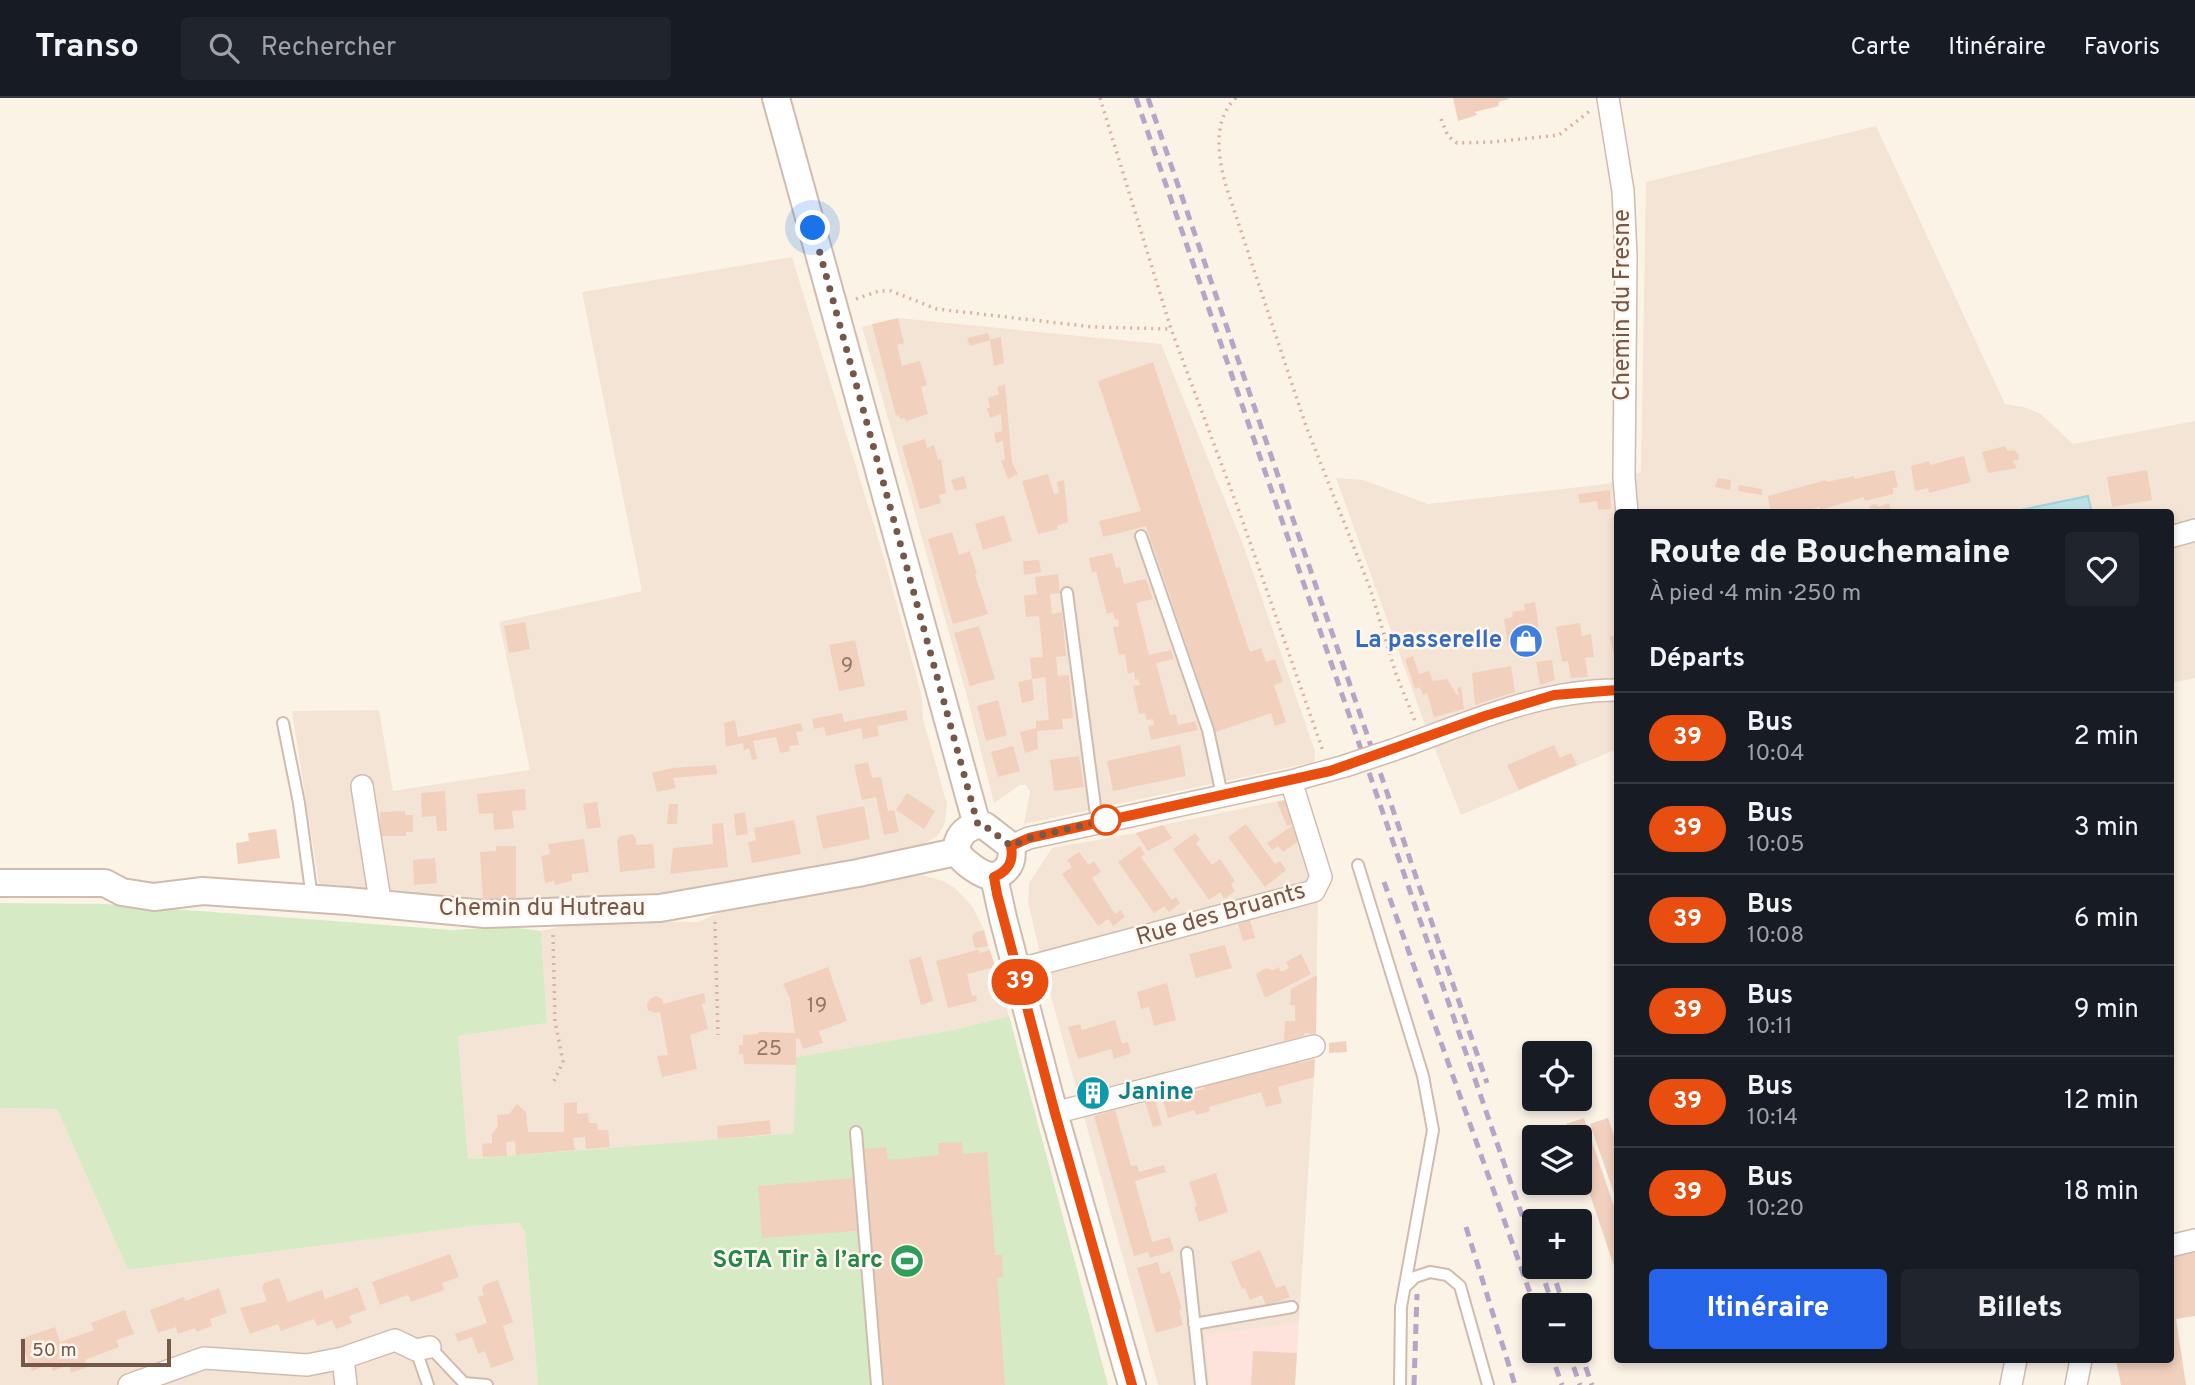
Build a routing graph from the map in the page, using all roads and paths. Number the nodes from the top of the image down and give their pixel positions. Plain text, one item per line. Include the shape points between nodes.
1 (776, 98) edge
2 (1100, 98) edge
3 (1236, 98) edge
4 (1608, 100) edge
5 (1441, 119) dead end
6 (834, 305) junction
7 (1171, 328) junction
8 (1628, 509) edge
9 (2195, 530) edge
10 (1141, 536) dead end
11 (2174, 536) edge
12 (1067, 593) dead end
13 (1614, 690) edge
14 (283, 723) dead end
15 (1422, 739) junction
16 (1337, 768) junction
17 (1292, 780) junction
18 (362, 786) dead end
19 (1222, 795) junction
20 (1097, 822) junction
21 (978, 825) junction
22 (1011, 846) junction
23 (956, 852) junction
24 (1359, 865) dead end
25 (994, 877) junction
26 (0, 883) edge
27 (312, 898) junction
28 (714, 898) junction
29 (378, 904) junction
30 (553, 912) junction
31 (1016, 970) junction
32 (718, 1035) dead end
33 (1314, 1046) dead end
34 (554, 1081) dead end
35 (1055, 1113) junction
36 (856, 1132) dead end
37 (2195, 1240) edge
38 (2174, 1245) edge
39 (1187, 1253) dead end
40 (1404, 1289) junction
41 (1292, 1307) dead end
42 (1194, 1324) junction
43 (423, 1349) junction
44 (343, 1358) junction
45 (2015, 1363) edge
46 (2080, 1363) edge
47 (129, 1385) edge
48 (346, 1385) edge
49 (428, 1385) edge
50 (487, 1385) edge
51 (877, 1385) edge
52 (1132, 1385) edge
53 (1201, 1385) edge
54 (1400, 1385) edge
55 (1488, 1385) edge
56 (2011, 1385) edge
57 (2076, 1385) edge

1 - 6 street
2 - 7 path
3 - 15 path via 1221,123 1218,159 1306,426 1370,588
4 - 5 path via 1559,135 1457,143 1447,136
4 - 8 street, Chemin du Fresne via 1623,191
6 - 7 path via 891,291 937,309 1093,327
6 - 21 street
7 - 16 path
9 - 11 street
10 - 19 lane via 1208,730
12 - 20 lane
13 - 15 street via 1554,695
14 - 27 lane
15 - 16 street, bridge
16 - 17 street
17 - 19 street
17 - 31 street, Rue des Bruants via 1321,877 1314,891
18 - 29 street
19 - 20 street
20 - 22 street
21 - 22 street
21 - 23 street via 961,835
22 - 25 street via 1009,867
23 - 25 street via 963,861
23 - 28 street, Chemin du Hutreau
24 - 40 lane via 1423,1076 1433,1130
25 - 31 street
26 - 27 street, Chemin du Hutreau via 105,883 122,892 154,897 203,891
27 - 29 street, Chemin du Hutreau
28 - 30 street, Chemin du Hutreau via 660,908
28 - 32 path
29 - 30 street, Chemin du Hutreau via 485,914
30 - 34 path via 555,1021 563,1062
31 - 35 street
33 - 35 street
35 - 52 street
36 - 51 lane
37 - 38 street
39 - 42 lane
40 - 54 lane
40 - 55 lane via 1415,1277 1430,1272 1447,1275 1460,1286
41 - 42 lane
42 - 53 lane
43 - 44 street via 395,1340
43 - 49 lane
43 - 50 lane via 464,1383
44 - 47 street via 307,1365 204,1358
44 - 48 street
45 - 56 street
46 - 57 street

